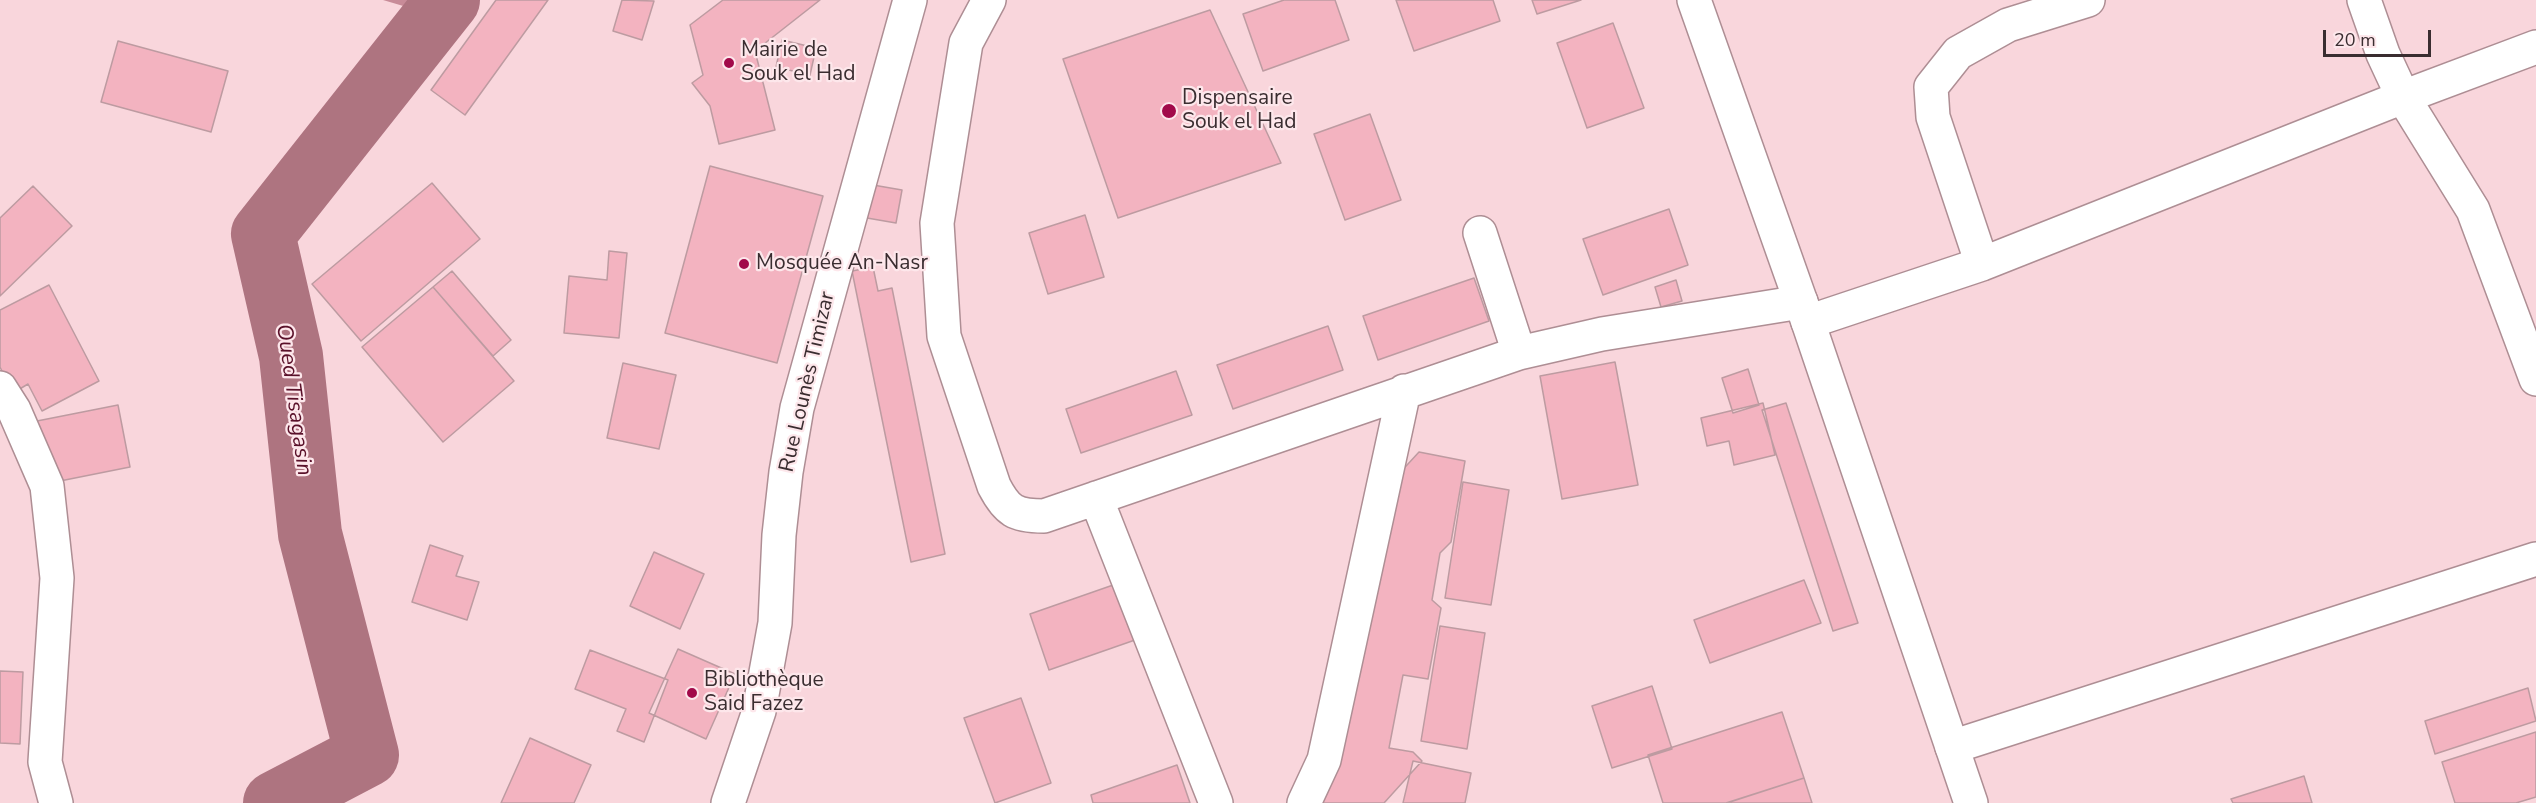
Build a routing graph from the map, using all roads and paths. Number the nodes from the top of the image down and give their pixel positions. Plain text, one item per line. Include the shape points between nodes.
1 (910, 0) edge
2 (989, 0) edge
3 (1694, 0) edge
4 (2088, 0) edge
5 (2364, 0) edge
6 (2536, 48) edge
7 (2403, 97) junction
8 (1480, 233) dead end
9 (1982, 264) junction
10 (1805, 312) junction
11 (1519, 353) junction
12 (2536, 379) edge
13 (0, 388) edge
14 (1404, 391) junction
15 (1096, 498) junction
16 (2536, 558) edge
17 (1952, 747) junction
18 (56, 803) edge
19 (728, 803) edge
20 (1216, 803) edge
21 (1304, 803) edge
22 (1971, 803) edge

1 - 19 street, Rue Lounès Timizar via 797,408 779,535 775,624 759,711
2 - 15 street via 966,43 937,223 944,336 994,486 1004,505 1022,516 1044,516
3 - 10 street
4 - 9 street via 2008,25 1958,53 1931,87 1933,117
5 - 7 street
6 - 7 street
7 - 9 street
7 - 12 street via 2473,210
8 - 11 street
9 - 10 street
10 - 11 street via 1602,334
10 - 17 street
11 - 14 street
13 - 18 street via 14,410 47,486 57,578 45,762
14 - 15 street
14 - 21 street via 1324,760
15 - 20 street
16 - 17 street
17 - 22 street

